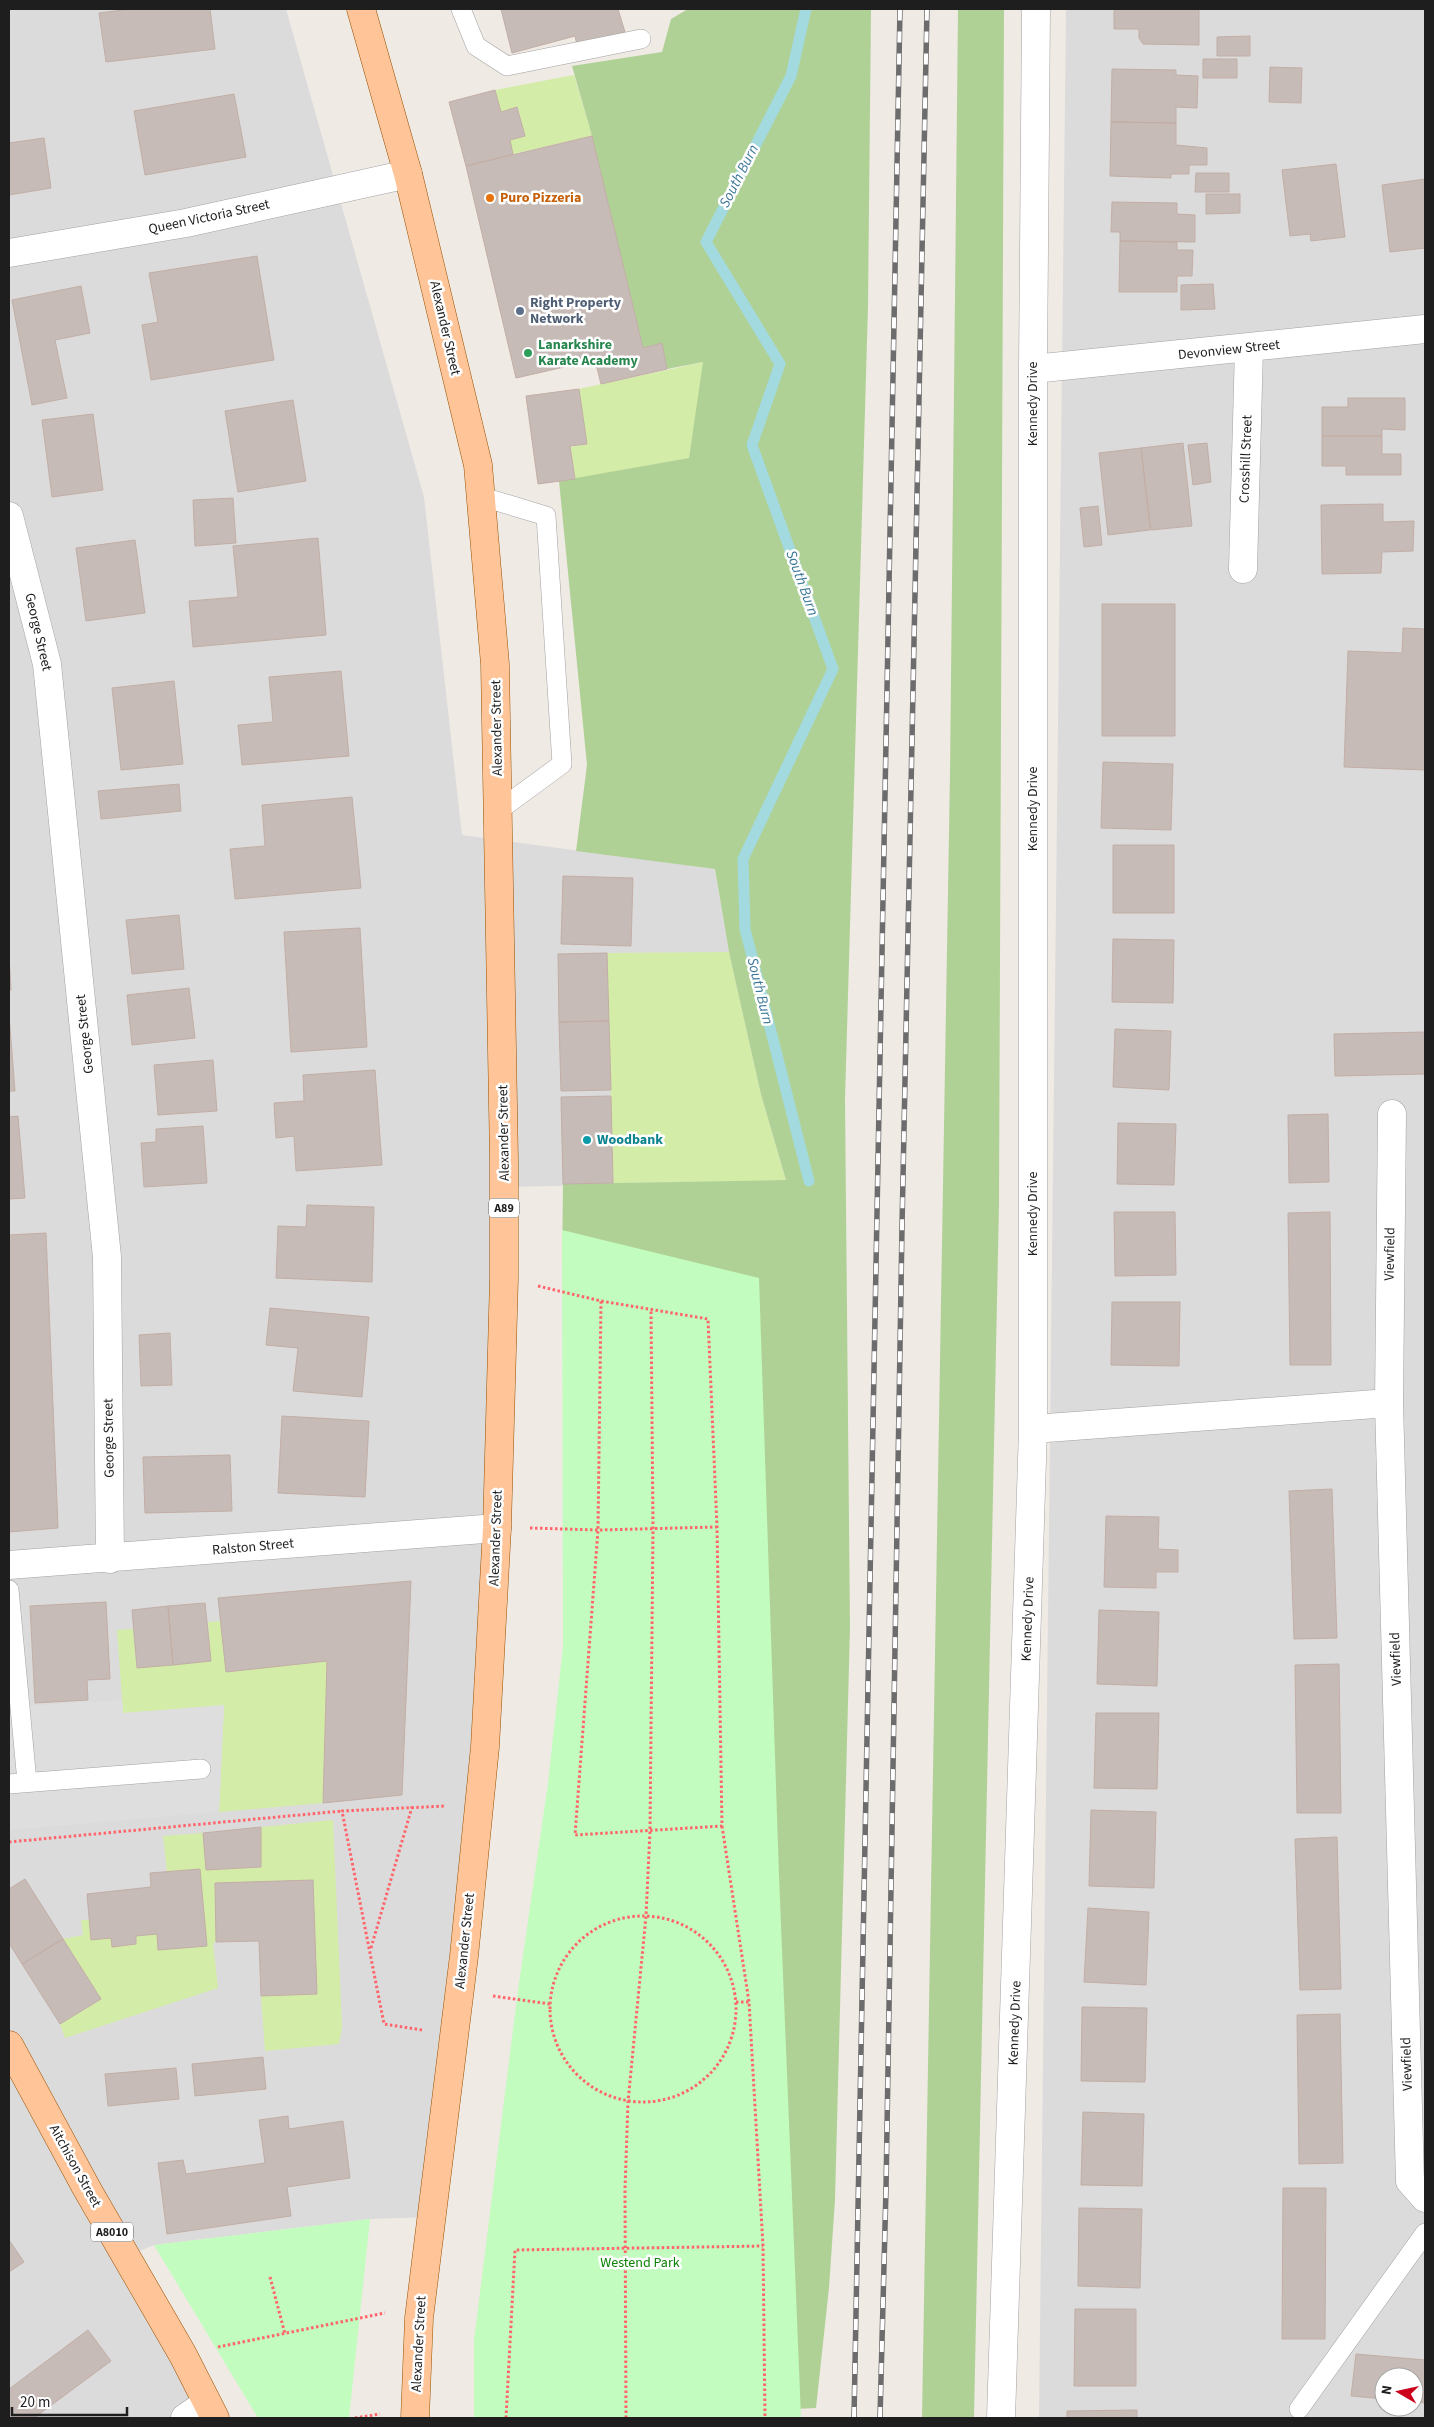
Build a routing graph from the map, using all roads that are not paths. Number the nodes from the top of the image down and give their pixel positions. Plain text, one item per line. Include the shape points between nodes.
1 (361, 9) edge
2 (461, 9) edge
3 (1036, 9) edge
4 (641, 39) dead end
5 (408, 174) junction
6 (9, 253) edge
7 (1425, 329) edge
8 (1249, 348) junction
9 (1032, 369) junction
10 (480, 496) junction
11 (9, 516) edge
12 (1243, 569) dead end
13 (498, 811) junction
14 (1392, 1114) dead end
15 (1389, 1403) junction
16 (1033, 1429) junction
17 (498, 1528) junction
18 (110, 1558) junction
19 (9, 1565) edge
20 (9, 1590) edge
21 (201, 1769) dead end
22 (18, 1783) edge
23 (9, 2046) edge
24 (1425, 2198) edge
25 (1425, 2233) edge
26 (1299, 2409) dead end
27 (211, 2411) edge
28 (185, 2418) edge
29 (415, 2418) edge
30 (1001, 2418) edge

1 - 5 main road, Alexander Street / A89
2 - 4 lane via 476,46 507,66
3 - 9 street, Kennedy Drive
5 - 6 street, Queen Victoria Street via 186,223
5 - 10 main road, Alexander Street / A89 via 478,465
7 - 8 street, Devonview Street
8 - 9 street, Devonview Street
8 - 12 street, Crosshill Street
9 - 16 street, Kennedy Drive
10 - 13 main road, Alexander Street / A89 via 496,664
10 - 13 lane via 546,516 562,764
11 - 18 street, George Street via 47,664 107,1257
13 - 17 main road, Alexander Street / A89 via 504,1160
14 - 15 street, Viewfield
15 - 16 street
15 - 24 street, Viewfield via 1410,2181
16 - 30 street, Kennedy Drive
17 - 18 street, Ralston Street
17 - 29 main road, Alexander Street / A89 via 485,1748 460,1991 420,2305
18 - 19 street, Ralston Street
20 - 22 lane
21 - 22 lane
23 - 27 main road, Aitchison Street / A8010 via 183,2354
25 - 26 lane
27 - 28 street

